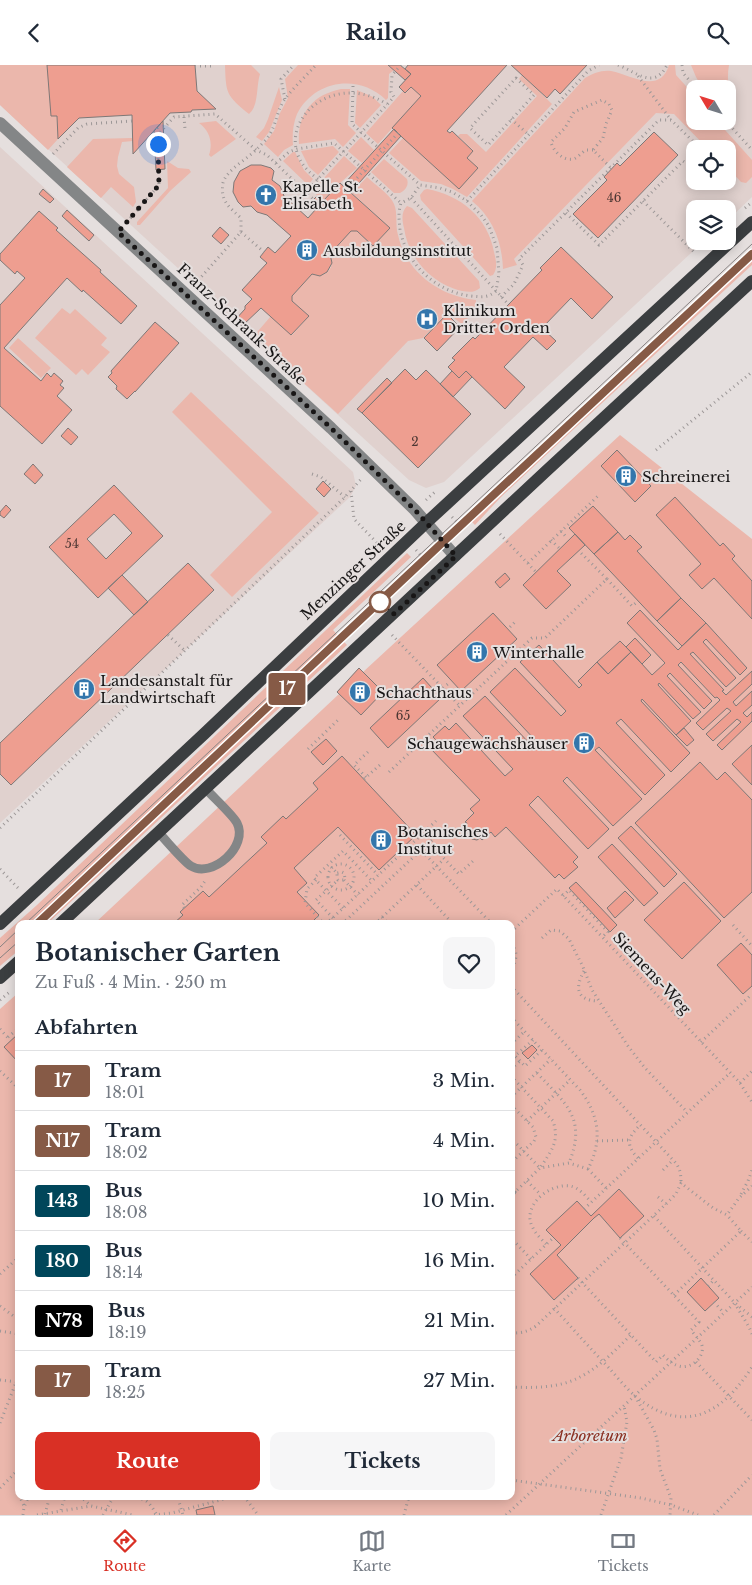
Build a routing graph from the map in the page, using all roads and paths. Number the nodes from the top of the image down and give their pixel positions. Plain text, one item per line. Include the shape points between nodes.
1 (294, 65) edge
2 (316, 65) edge
3 (599, 65) edge
4 (618, 65) edge
5 (667, 65) edge
6 (682, 65) edge
7 (195, 66) edge
8 (214, 66) edge
9 (399, 66) edge
10 (637, 76) junction
11 (689, 80) edge
12 (359, 87) dead end
13 (375, 94) dead end
14 (285, 99) junction
15 (387, 104) junction
16 (303, 110) dead end
17 (184, 117) junction
18 (511, 119) junction
19 (671, 120) junction
20 (132, 121) dead end
21 (0, 123) edge
22 (157, 127) dead end
23 (185, 129) dead end
24 (734, 130) edge
25 (361, 132) junction
26 (398, 133) dead end
27 (529, 135) junction
28 (158, 136) junction
29 (692, 140) edge
30 (158, 144) junction
31 (171, 144) dead end
32 (297, 149) junction
33 (256, 150) junction
34 (593, 150) junction
35 (752, 150) edge
36 (344, 151) junction
37 (44, 163) junction
38 (276, 163) junction
39 (686, 163) edge
40 (611, 168) junction
41 (318, 179) junction
42 (420, 185) junction
43 (347, 189) dead end
44 (306, 192) junction
45 (411, 198) junction
46 (314, 199) dead end
47 (466, 201) junction
48 (643, 201) junction
49 (401, 203) junction
50 (566, 213) junction
51 (752, 222) edge
52 (118, 232) junction
53 (241, 232) junction
54 (264, 252) dead end
55 (696, 254) dead end
56 (752, 281) edge
57 (496, 291) junction
58 (186, 295) junction
59 (501, 297) junction
60 (509, 305) dead end
61 (752, 372) edge
62 (656, 451) dead end
63 (372, 467) junction
64 (312, 474) dead end
65 (351, 490) junction
66 (432, 494) dead end
67 (600, 494) dead end
68 (345, 497) junction
69 (444, 507) junction
70 (426, 523) junction
71 (396, 528) dead end
72 (561, 531) junction
73 (500, 533) dead end
74 (567, 538) dead end
75 (474, 539) junction
76 (551, 540) junction
77 (408, 541) junction
78 (380, 547) dead end
79 (560, 549) dead end
80 (580, 552) dead end
81 (456, 556) junction
82 (528, 563) junction
83 (536, 571) dead end
84 (438, 573) junction
85 (607, 579) junction
86 (637, 602) dead end
87 (516, 621) dead end
88 (510, 627) dead end
89 (392, 634) dead end
90 (168, 635) dead end
91 (184, 650) junction
92 (450, 682) dead end
93 (443, 688) junction
94 (460, 706) junction
95 (339, 719) dead end
96 (308, 749) dead end
97 (369, 751) dead end
98 (381, 764) dead end
99 (389, 772) dead end
100 (206, 789) junction
101 (436, 821) dead end
102 (0, 828) edge
103 (443, 829) dead end
104 (158, 832) junction
105 (340, 835) dead end
106 (444, 859) junction
107 (473, 861) dead end
108 (355, 864) junction
109 (331, 866) junction
110 (437, 866) junction
111 (211, 867) junction
112 (350, 868) junction
113 (0, 869) edge
114 (337, 873) junction
115 (344, 873) junction
116 (378, 875) junction
117 (316, 880) junction
118 (338, 880) junction
119 (344, 880) junction
120 (372, 881) junction
121 (417, 885) junction
122 (331, 886) junction
123 (350, 887) junction
124 (18, 888) dead end
125 (326, 891) junction
126 (358, 895) junction
127 (563, 896) junction
128 (184, 908) dead end
129 (343, 909) junction
130 (382, 917) junction
131 (333, 918) junction
132 (64, 920) edge
133 (321, 920) edge
134 (330, 920) edge
135 (346, 920) edge
136 (379, 920) edge
137 (385, 920) edge
138 (447, 920) edge
139 (488, 920) edge
140 (0, 924) edge
141 (556, 925) dead end
142 (733, 925) dead end
143 (515, 929) edge
144 (551, 930) junction
145 (602, 937) junction
146 (542, 938) dead end
147 (752, 946) edge
148 (15, 964) edge
149 (584, 971) junction
150 (0, 977) edge
151 (515, 990) edge
152 (752, 994) edge
153 (598, 1001) junction
154 (515, 1021) edge
155 (0, 1029) edge
156 (525, 1031) junction
157 (15, 1032) edge
158 (515, 1040) edge
159 (533, 1040) junction
160 (700, 1042) junction
161 (542, 1049) junction
162 (551, 1059) junction
163 (520, 1061) junction
164 (515, 1065) edge
165 (0, 1071) edge
166 (752, 1071) edge
167 (537, 1073) junction
168 (730, 1073) junction
169 (515, 1080) edge
170 (570, 1080) junction
171 (740, 1083) junction
172 (15, 1085) edge
173 (522, 1087) junction
174 (515, 1093) edge
175 (556, 1093) junction
176 (752, 1102) edge
177 (541, 1107) junction
178 (515, 1109) edge
179 (687, 1112) junction
180 (527, 1121) junction
181 (640, 1125) junction
182 (629, 1140) junction
183 (598, 1141) junction
184 (656, 1141) junction
185 (515, 1142) edge
186 (524, 1151) junction
187 (638, 1158) junction
188 (515, 1159) edge
189 (673, 1160) junction
190 (569, 1163) junction
191 (540, 1168) junction
192 (588, 1169) junction
193 (663, 1170) dead end
194 (752, 1170) edge
195 (527, 1181) junction
196 (681, 1183) junction
197 (752, 1186) edge
198 (606, 1188) junction
199 (515, 1191) edge
200 (541, 1195) junction
201 (658, 1197) dead end
202 (739, 1198) junction
203 (591, 1202) junction
204 (666, 1204) junction
205 (584, 1209) dead end
206 (727, 1215) junction
207 (654, 1216) junction
208 (741, 1231) junction
209 (554, 1238) dead end
210 (620, 1238) dead end
211 (515, 1241) edge
212 (625, 1242) junction
213 (752, 1242) edge
214 (546, 1244) junction
215 (531, 1259) junction
216 (15, 1261) edge
217 (702, 1268) junction
218 (0, 1274) edge
219 (515, 1274) edge
220 (578, 1278) dead end
221 (714, 1280) junction
222 (582, 1282) junction
223 (708, 1286) dead end
224 (752, 1287) edge
225 (673, 1295) junction
226 (714, 1303) dead end
227 (735, 1303) junction
228 (0, 1306) edge
229 (554, 1308) junction
230 (724, 1313) junction
231 (752, 1317) edge
232 (15, 1318) edge
233 (0, 1331) edge
234 (15, 1333) edge
235 (515, 1333) edge
236 (631, 1335) junction
237 (752, 1335) edge
238 (697, 1338) junction
239 (603, 1361) junction
240 (670, 1362) junction
241 (696, 1362) junction
242 (752, 1367) edge
243 (0, 1380) edge
244 (15, 1382) edge
245 (515, 1387) edge
246 (15, 1389) edge
247 (635, 1395) junction
248 (729, 1396) junction
249 (624, 1406) junction
250 (752, 1420) edge
251 (0, 1423) edge
252 (15, 1475) edge
253 (752, 1475) edge
254 (515, 1480) edge
255 (541, 1483) junction
256 (0, 1488) edge
257 (610, 1494) junction
258 (21, 1500) edge
259 (27, 1500) edge
260 (49, 1500) edge
261 (64, 1500) edge
262 (84, 1500) edge
263 (112, 1500) edge
264 (147, 1500) edge
265 (179, 1500) edge
266 (220, 1500) edge
267 (247, 1500) edge
268 (408, 1500) edge
269 (671, 1505) junction
270 (91, 1506) junction
271 (24, 1507) junction
272 (72, 1509) junction
273 (106, 1509) junction
274 (61, 1510) junction
275 (182, 1510) junction
276 (45, 1514) edge
277 (172, 1514) edge
278 (23, 1515) edge
279 (37, 1515) edge
280 (68, 1515) edge
281 (104, 1515) edge
282 (133, 1515) edge
283 (156, 1515) edge
284 (183, 1515) edge
285 (258, 1515) edge
286 (404, 1515) edge
287 (506, 1515) edge
288 (601, 1515) edge
289 (670, 1515) edge
290 (698, 1515) edge
291 (714, 1515) edge

1 - 14 path via 282,79
2 - 14 path
3 - 27 path via 588,71
4 - 10 path
5 - 10 path via 658,75
6 - 11 path via 683,73
7 - 8 path
9 - 15 path via 392,75 391,92 394,97
10 - 19 path
12 - 25 path via 351,86 352,124
13 - 15 path
14 - 33 path via 271,132
15 - 25 path
16 - 32 path via 296,128
17 - 23 path
17 - 28 path via 174,117
17 - 33 path via 215,114
18 - 18 path via 488,145 470,128 516,78 534,95
18 - 27 path
19 - 29 path
19 - 40 path via 659,120
20 - 37 path via 87,124 78,128
21 - 37 street, Franz-Schrank-Straße
22 - 28 path
24 - 35 path
25 - 36 path
25 - 42 path
26 - 43 path
27 - 47 path
28 - 30 path
30 - 31 path
30 - 52 path via 159,185
32 - 36 path via 334,143
32 - 38 path
32 - 41 path via 301,162
33 - 38 path
33 - 53 path via 223,181 225,202 240,218
34 - 34 path via 603,138 612,110 602,100 574,113 552,142 554,150 570,159 586,150
34 - 40 path
36 - 41 path
36 - 49 path
37 - 52 street, Franz-Schrank-Straße
38 - 44 path
39 - 48 path via 683,161
40 - 50 path
41 - 44 path
42 - 45 path
42 - 47 path via 452,192
44 - 46 path
45 - 49 path
45 - 57 path
47 - 57 path via 481,215 495,239 500,264
48 - 50 path via 599,245
48 - 55 path
49 - 57 path via 399,220 403,242 413,262 424,274 454,292 478,297 490,296
50 - 59 path via 519,259 523,265 514,283
51 - 69 main road, Menzinger Straße
52 - 58 street, Franz-Schrank-Straße
53 - 54 path
53 - 58 path
56 - 75 main road
57 - 59 path
58 - 63 street, Franz-Schrank-Straße
59 - 60 path
61 - 62 path
63 - 65 path
63 - 70 street, Franz-Schrank-Straße
64 - 68 path via 321,477
65 - 68 path
65 - 78 path via 354,519
66 - 69 path
67 - 72 path
68 - 91 path
69 - 70 main road, Menzinger Straße
69 - 75 path
70 - 77 main road, Menzinger Straße
70 - 81 street, Franz-Schrank-Straße
71 - 77 path
72 - 74 path
72 - 76 path
73 - 82 path
75 - 81 main road
76 - 79 path
76 - 82 path
77 - 84 path
77 - 140 main road, Menzinger Straße
80 - 85 path
81 - 84 main road
82 - 83 path
84 - 100 main road
85 - 86 path via 632,606
85 - 94 path via 545,638 532,638
87 - 88 path
89 - 93 path
90 - 91 path
91 - 102 path
92 - 93 path
93 - 94 path
94 - 99 path
95 - 96 path
97 - 98 path via 354,765 365,778
100 - 104 main road
100 - 111 lane via 237,823 240,831 234,849 221,863
101 - 116 path
103 - 106 path via 429,843
104 - 111 lane via 191,867
104 - 132 main road
105 - 116 path
106 - 107 path via 459,874
106 - 110 path
108 - 109 path via 343,851
108 - 112 path
108 - 120 path
109 - 112 path
109 - 114 path
109 - 117 path via 314,878
109 - 122 path via 328,877
110 - 121 path
110 - 135 path via 421,850
110 - 139 path
111 - 128 path via 201,887 182,905
112 - 115 path
112 - 123 path via 354,877
113 - 124 path
114 - 115 path
114 - 118 path
115 - 119 path
116 - 120 path
117 - 125 path
117 - 133 path via 307,889 305,903
118 - 119 path
118 - 122 path
119 - 123 path
120 - 126 path
121 - 130 path
121 - 138 path
122 - 123 path via 340,890
122 - 125 path
123 - 126 path
125 - 129 path
125 - 131 path via 316,900
126 - 129 path
127 - 143 path, Siemens-Weg via 558,889
127 - 145 path, Siemens-Weg
127 - 145 path via 569,890 608,931
129 - 131 path
130 - 136 path
130 - 137 path
131 - 134 path
141 - 144 path
142 - 147 path
144 - 146 path
144 - 149 path via 560,931 569,939
145 - 160 path, Siemens-Weg
148 - 150 main road
149 - 153 path
149 - 153 path via 579,991 586,999
151 - 181 path
152 - 160 path
153 - 179 path via 636,1057
154 - 156 path
155 - 157 path via 9,1039
156 - 158 path
156 - 159 path
159 - 161 path
159 - 163 path via 516,1056
160 - 168 path, Siemens-Weg
161 - 162 path
161 - 163 path via 525,1066
162 - 167 path
162 - 170 path
163 - 164 path
165 - 172 path
166 - 171 path
167 - 173 path
167 - 175 path
168 - 171 path, Siemens-Weg
168 - 179 path
169 - 173 path
170 - 175 path
170 - 183 path via 591,1107
171 - 176 path, Siemens-Weg
173 - 174 path
173 - 177 path
175 - 177 path
175 - 190 path via 570,1111 576,1126 577,1140
177 - 180 path
177 - 191 path via 553,1121 556,1138
178 - 180 path
179 - 184 path
180 - 186 path via 536,1137
181 - 182 path
181 - 184 path
182 - 183 path
182 - 187 path
183 - 192 path
184 - 187 path
184 - 189 path
185 - 186 path
186 - 188 path
186 - 191 path
187 - 198 path
189 - 193 path
189 - 196 path via 679,1167
190 - 191 path
190 - 192 path
191 - 195 path
192 - 198 path
194 - 202 path
195 - 199 path
195 - 200 path
196 - 204 path
196 - 206 path
197 - 202 path
198 - 203 path
200 - 203 path via 559,1186 572,1186
200 - 214 path via 530,1213 531,1225
201 - 204 path
202 - 206 path
203 - 205 path
204 - 207 path
206 - 208 path
207 - 212 path
207 - 217 path
208 - 213 path
208 - 217 path
209 - 214 path
210 - 212 path
211 - 215 path
212 - 222 path
212 - 225 path
214 - 215 path
215 - 219 path
216 - 218 path
217 - 221 path
217 - 225 path
220 - 222 path
221 - 223 path
221 - 227 path
222 - 229 path
222 - 236 path
224 - 227 path
225 - 238 path via 699,1322 690,1330
226 - 230 path
227 - 230 path
227 - 231 path
227 - 237 path
228 - 232 path
229 - 235 path via 530,1330
229 - 239 path
230 - 238 path
233 - 234 path
236 - 239 path
236 - 240 path via 656,1362 664,1355
238 - 240 path
238 - 241 path via 702,1350
239 - 245 path via 580,1377 561,1384
239 - 247 path
240 - 241 path via 685,1367
240 - 247 path
241 - 248 path
242 - 248 path
243 - 244 path
246 - 251 path
247 - 248 path via 667,1415 685,1417 711,1409
247 - 249 path
247 - 269 path via 656,1434 660,1469 669,1489
248 - 250 path
249 - 255 path
249 - 257 path via 627,1422
252 - 256 path
253 - 291 path
254 - 255 path
255 - 257 path
255 - 287 path
257 - 269 path
257 - 288 path
258 - 271 path
259 - 271 path
260 - 276 path
261 - 274 path
262 - 270 path
263 - 273 path
264 - 283 path
265 - 275 path
266 - 275 path
267 - 285 path
268 - 286 path
269 - 289 path
269 - 290 path
270 - 272 path
270 - 273 path
271 - 278 path
272 - 274 path
272 - 280 path
273 - 281 path
273 - 282 path
274 - 276 path
275 - 277 path
275 - 284 path
276 - 279 path
277 - 283 path

